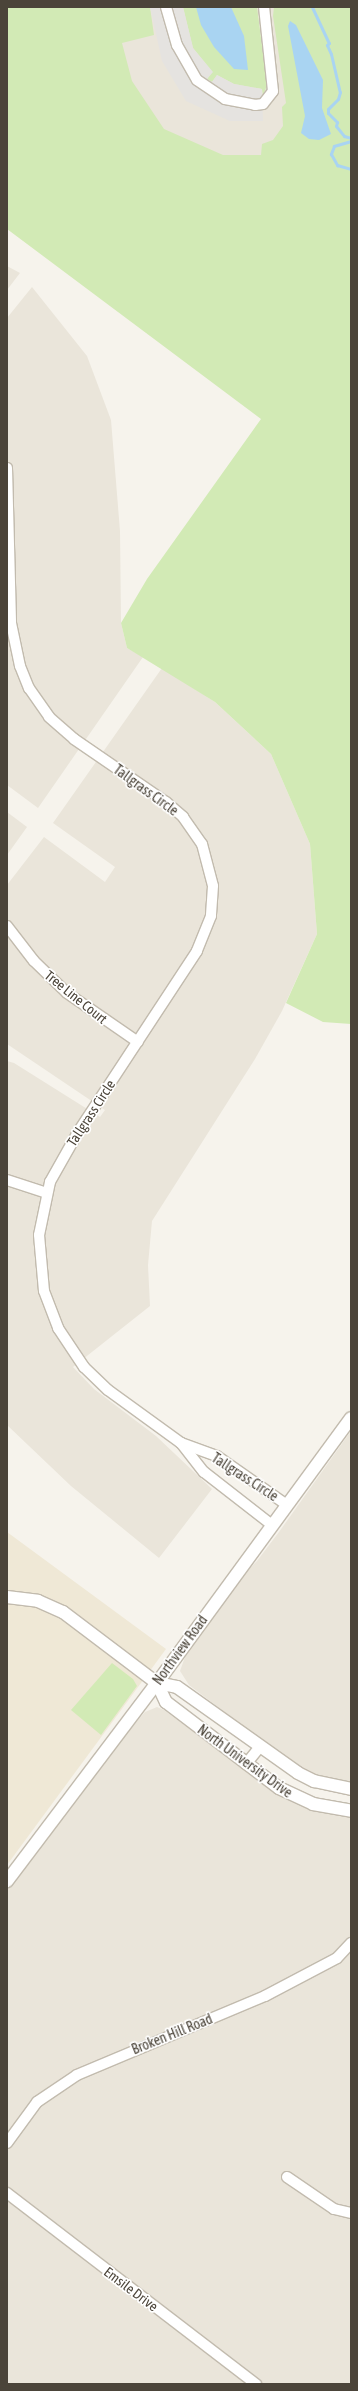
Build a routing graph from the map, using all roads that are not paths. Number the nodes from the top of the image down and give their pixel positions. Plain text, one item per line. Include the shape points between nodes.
1 (166, 7) edge
2 (264, 7) edge
3 (7, 468) edge
4 (7, 926) edge
5 (138, 1042) junction
6 (7, 1180) edge
7 (47, 1193) junction
8 (351, 1418) edge
9 (180, 1443) junction
10 (287, 1505) junction
11 (272, 1526) junction
12 (7, 1597) edge
13 (157, 1683) junction
14 (260, 1747) junction
15 (246, 1764) junction
16 (351, 1789) edge
17 (351, 1811) edge
18 (7, 1881) edge
19 (351, 1943) edge
20 (7, 2143) edge
21 (287, 2177) dead end
22 (7, 2193) edge
23 (351, 2213) edge
24 (256, 2384) edge

1 - 2 street via 177,45 197,80 225,99 254,105 264,104 273,91
3 - 5 street, Tallgrass Circle via 11,623 20,666 29,688 49,717 74,739 166,802 182,817 202,844 211,872 213,903 203,940
4 - 5 street, Tree Line Court via 34,961 67,993
5 - 7 street, Tallgrass Circle via 73,1140 58,1166
6 - 7 street
7 - 9 street, Tallgrass Circle via 39,1251 44,1291 58,1328 76,1357 93,1376
8 - 10 street, Northview Road
9 - 10 street, Tallgrass Circle via 217,1456
9 - 11 street, Tallgrass Circle via 204,1472
10 - 11 street, Northview Road
11 - 13 street, Northview Road
12 - 13 street, North University Drive via 38,1601 63,1612
13 - 14 street, North University Drive via 178,1688
13 - 15 street, North University Drive via 166,1702
13 - 18 street, Northview Road
14 - 15 street
14 - 16 street, North University Drive via 314,1781
15 - 17 street, North University Drive via 295,1797 313,1804
19 - 20 street, Broken Hill Road via 337,1958 265,1996 77,2075 37,2102
21 - 23 street via 334,2209
22 - 24 street, Emsile Drive

